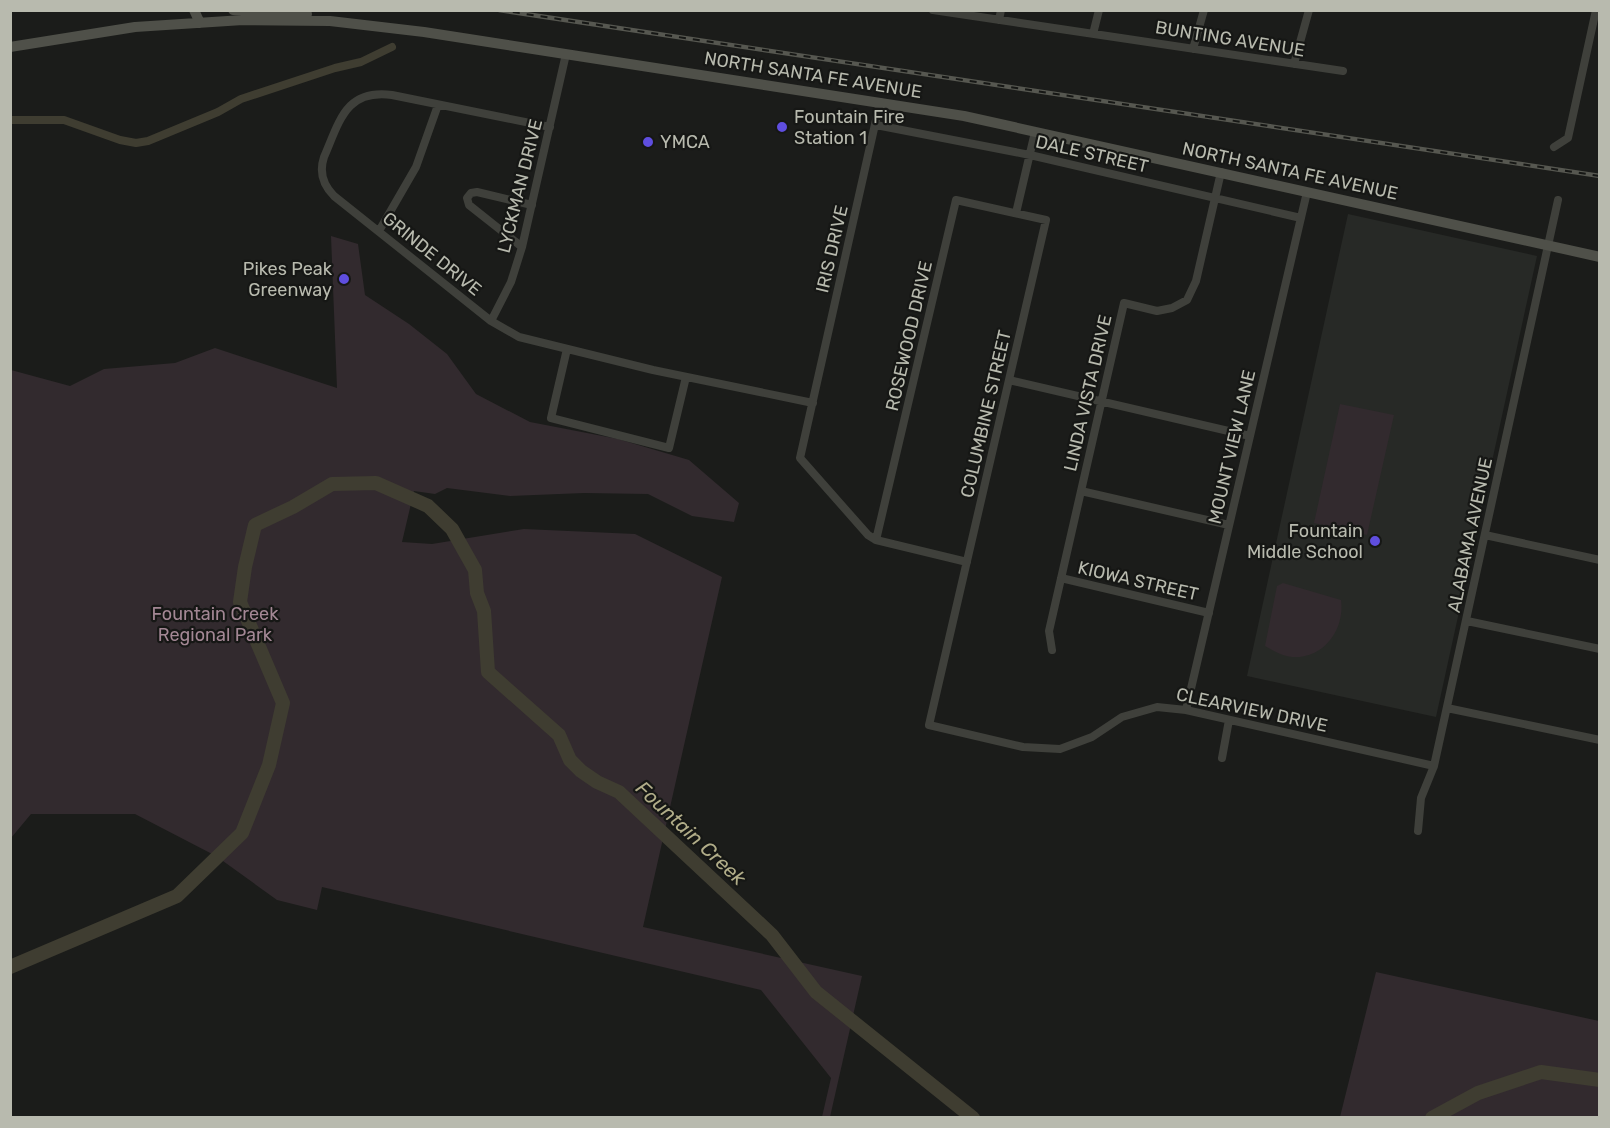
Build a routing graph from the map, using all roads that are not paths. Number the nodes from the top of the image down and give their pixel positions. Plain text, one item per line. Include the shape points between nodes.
1 (194, 10) edge
2 (202, 10) edge
3 (233, 10) edge
4 (933, 10) edge
5 (1002, 10) edge
6 (1099, 10) edge
7 (1204, 10) edge
8 (1309, 10) edge
9 (1598, 11) edge
10 (999, 20) junction
11 (200, 23) junction
12 (344, 23) junction
13 (1093, 34) junction
14 (10, 47) edge
15 (1193, 49) junction
16 (566, 54) junction
17 (1294, 64) junction
18 (1343, 71) dead end
19 (880, 102) junction
20 (438, 105) junction
21 (876, 125) junction
22 (550, 127) junction
23 (1035, 132) junction
24 (1554, 147) dead end
25 (1030, 155) junction
26 (1221, 172) junction
27 (1307, 192) junction
28 (1215, 197) junction
29 (1558, 200) dead end
30 (532, 205) junction
31 (1016, 213) junction
32 (1301, 218) junction
33 (379, 231) junction
34 (1549, 245) junction
35 (522, 247) junction
36 (1599, 257) edge
37 (491, 321) junction
38 (567, 349) junction
39 (686, 377) junction
40 (1009, 380) junction
41 (1101, 401) junction
42 (813, 403) junction
43 (1250, 436) junction
44 (1081, 491) junction
45 (1229, 525) junction
46 (1485, 535) junction
47 (876, 540) junction
48 (1599, 560) edge
49 (967, 562) junction
50 (1061, 578) junction
51 (1209, 613) junction
52 (1467, 621) junction
53 (1599, 649) edge
54 (1052, 650) dead end
55 (1447, 708) junction
56 (1186, 710) junction
57 (1229, 720) junction
58 (929, 725) joint
59 (1599, 740) edge
60 (1222, 758) dead end
61 (1434, 766) junction
62 (1418, 831) dead end

1 - 11 main road
2 - 11 main road
3 - 12 main road via 331,16
4 - 10 street, BUNTING AVENUE
5 - 10 street
6 - 13 street
7 - 15 street
8 - 17 street
9 - 24 street via 1568,138
10 - 13 street, BUNTING AVENUE
11 - 12 main road, NORTH SANTA FE AVENUE
11 - 14 main road, NORTH SANTA FE AVENUE via 135,27
12 - 16 main road, NORTH SANTA FE AVENUE
13 - 15 street, BUNTING AVENUE
15 - 17 street, BUNTING AVENUE
16 - 19 main road, NORTH SANTA FE AVENUE
16 - 22 street, LYCKMAN DRIVE
17 - 18 street, BUNTING AVENUE
19 - 21 street, IRIS DRIVE
19 - 23 main road, NORTH SANTA FE AVENUE
20 - 22 street, GRINDE DRIVE
20 - 33 street via 416,167
20 - 33 street, GRINDE DRIVE via 375,93 360,97 349,106 327,150 322,170 328,190
21 - 25 street, DALE STREET
21 - 42 street, IRIS DRIVE
22 - 30 street, LYCKMAN DRIVE
23 - 25 street
23 - 26 main road, NORTH SANTA FE AVENUE
25 - 28 street, DALE STREET
25 - 31 street
26 - 27 main road, NORTH SANTA FE AVENUE
26 - 28 street, LINDA VISTA DRIVE
27 - 32 street, MOUNT VIEW LANE
27 - 34 main road, NORTH SANTA FE AVENUE
28 - 32 street, DALE STREET
28 - 41 street, LINDA VISTA DRIVE via 1196,281 1186,300 1157,311 1124,303
29 - 34 street, ALABAMA AVENUE
30 - 35 street, LYCKMAN DRIVE
30 - 35 street via 477,192 467,198 469,205
31 - 40 street, COLUMBINE STREET via 1046,220
31 - 47 street, ROSEWOOD DRIVE via 956,200
32 - 43 street, MOUNT VIEW LANE
33 - 37 street, GRINDE DRIVE
34 - 36 main road, NORTH SANTA FE AVENUE
34 - 46 street, ALABAMA AVENUE
35 - 37 street, LYCKMAN DRIVE via 511,282
37 - 38 street, GRINDE DRIVE via 519,337
38 - 39 street, GRINDE DRIVE
38 - 39 street via 551,418 669,448
39 - 42 street, GRINDE DRIVE
40 - 41 street
40 - 49 street, COLUMBINE STREET
41 - 43 street
41 - 44 street, LINDA VISTA DRIVE
42 - 47 street via 800,458
43 - 45 street, MOUNT VIEW LANE
44 - 45 street
44 - 50 street, LINDA VISTA DRIVE
45 - 51 street, MOUNT VIEW LANE
46 - 48 street
46 - 52 street, ALABAMA AVENUE
47 - 49 street
49 - 58 street, COLUMBINE STREET
50 - 51 street, KIOWA STREET
50 - 54 street, LINDA VISTA DRIVE via 1049,631
51 - 56 street, MOUNT VIEW LANE
52 - 53 street
52 - 55 street, ALABAMA AVENUE
55 - 59 street
55 - 61 street, ALABAMA AVENUE
56 - 57 street, CLEARVIEW DRIVE
56 - 58 street, CLEARVIEW DRIVE via 1157,706 1122,717 1092,737 1060,749 1023,747
57 - 60 street
57 - 61 street, CLEARVIEW DRIVE
61 - 62 street, ALABAMA AVENUE via 1421,798

